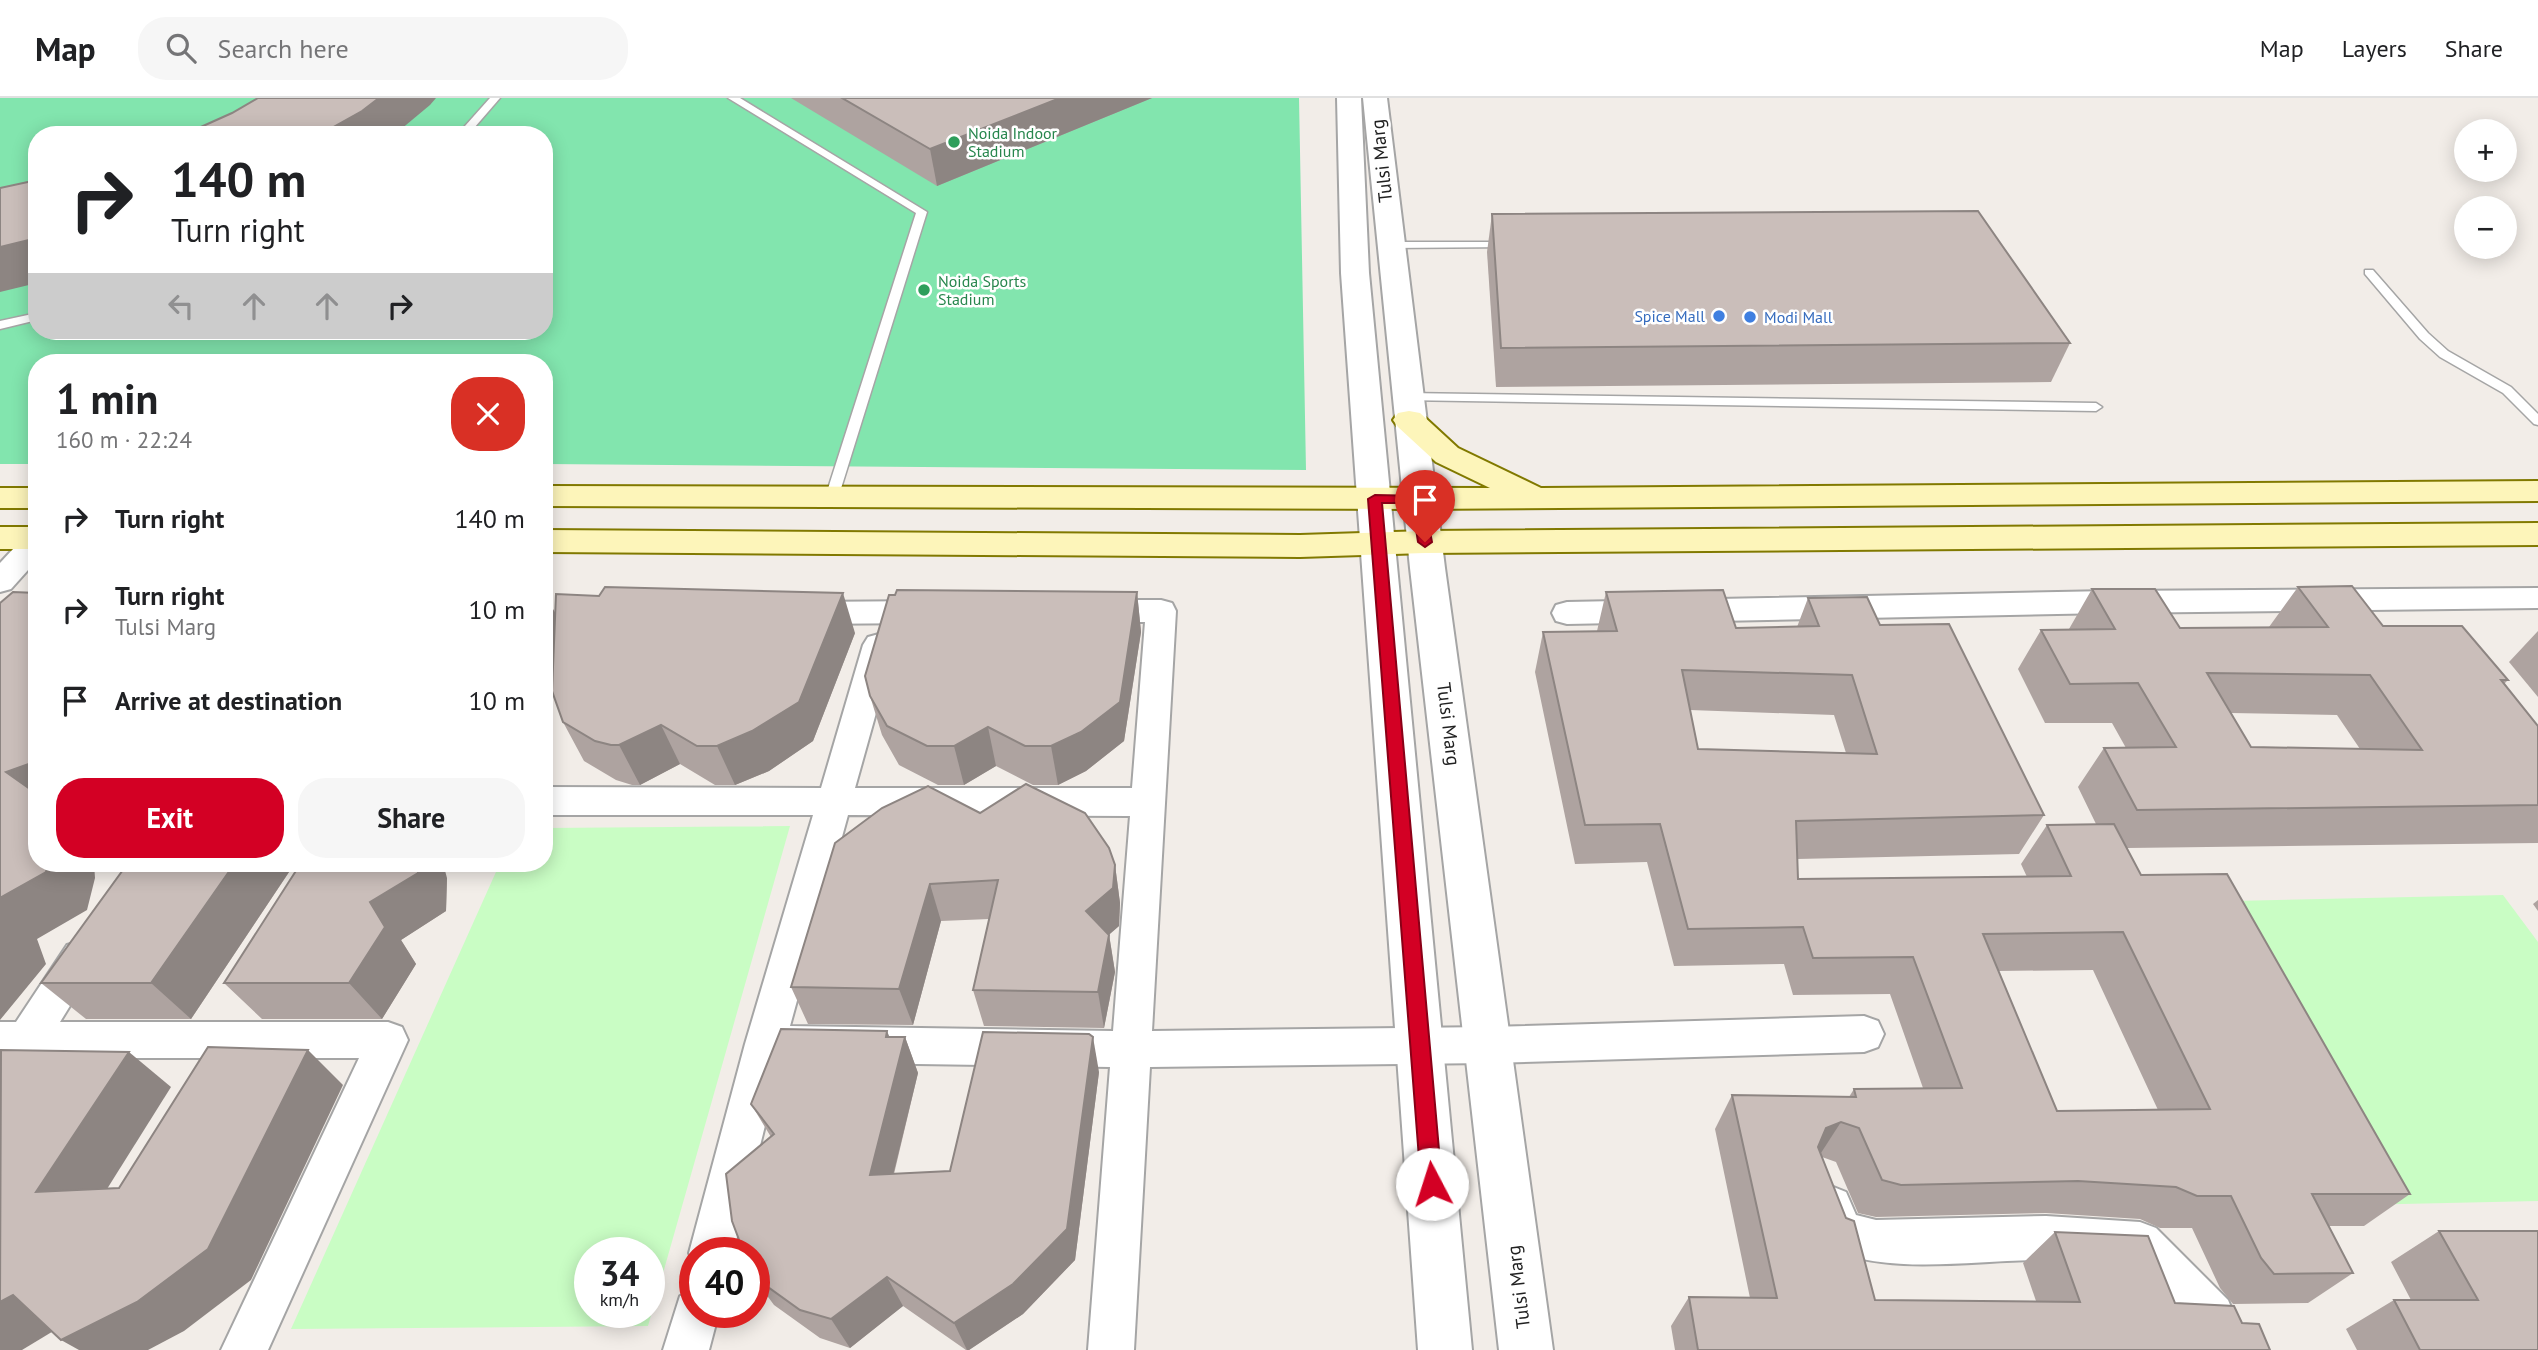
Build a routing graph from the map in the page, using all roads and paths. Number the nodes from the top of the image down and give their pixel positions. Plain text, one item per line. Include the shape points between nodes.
1 (495, 98) edge
2 (733, 98) edge
3 (1349, 98) edge
4 (1375, 98) edge
5 (470, 126) edge
6 (1389, 246) junction
7 (1529, 246) edge
8 (2369, 272) dead end
9 (28, 318) edge
10 (0, 325) edge
11 (2096, 407) dead end
12 (1408, 408) junction
13 (2538, 421) edge
14 (2538, 491) edge
15 (833, 495) junction
16 (553, 496) edge
17 (0, 498) edge
18 (28, 498) edge
19 (1539, 498) junction
20 (1375, 499) junction
21 (1418, 499) junction
22 (2538, 534) edge
23 (0, 538) edge
24 (28, 540) edge
25 (553, 541) edge
26 (1425, 542) junction
27 (1378, 544) junction
28 (28, 550) edge
29 (0, 582) edge
30 (2538, 598) edge
31 (1065, 611) edge
32 (888, 612) junction
33 (957, 612) edge
34 (778, 613) edge
35 (1567, 613) dead end
36 (553, 801) edge
37 (836, 801) junction
38 (1148, 802) junction
39 (99, 929) edge
40 (1864, 1034) dead end
41 (13, 1040) edge
42 (765, 1044) junction
43 (1420, 1045) junction
44 (1490, 1045) junction
45 (1131, 1049) junction
46 (0, 1081) edge
47 (1820, 1178) edge
48 (715, 1237) edge
49 (692, 1328) edge
50 (244, 1350) edge
51 (686, 1350) edge
52 (1111, 1350) edge
53 (1445, 1350) edge
54 (1526, 1350) edge
55 (2226, 1350) edge

1 - 5 lane
2 - 15 lane via 922,212
3 - 20 street, Tulsi Marg via 1356,273
4 - 6 street, Tulsi Marg
6 - 7 lane
6 - 12 street, Tulsi Marg
8 - 13 lane via 2444,354 2507,390
9 - 10 lane
11 - 12 lane
12 - 19 main road via 1447,455
12 - 21 street, Tulsi Marg
14 - 19 main road
15 - 16 main road
15 - 20 main road
17 - 18 main road
19 - 21 main road
20 - 21 main road
20 - 27 street, Tulsi Marg
21 - 26 street, Tulsi Marg
22 - 26 main road
23 - 24 main road
25 - 27 main road
26 - 27 main road
26 - 44 street, Tulsi Marg
27 - 43 street, Tulsi Marg
28 - 29 street
30 - 35 street
31 - 38 street via 1161,611
32 - 33 street
32 - 34 street
32 - 37 street
36 - 37 street
37 - 38 street
37 - 42 street
38 - 45 street
39 - 41 street
40 - 44 street
41 - 46 street
41 - 50 street via 388,1040
42 - 45 street
42 - 48 street
43 - 44 street
43 - 45 street
43 - 53 street, Tulsi Marg
44 - 54 street, Tulsi Marg
45 - 52 street
47 - 55 street via 1841,1233 1876,1242 2046,1238 2140,1244 2212,1317
49 - 51 street

